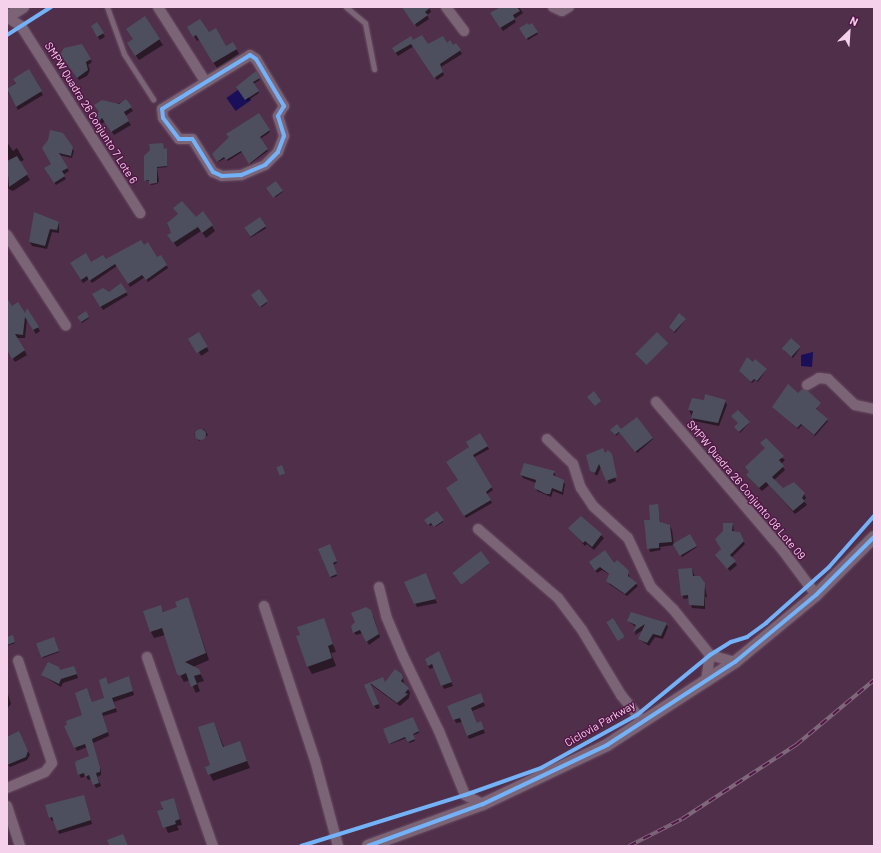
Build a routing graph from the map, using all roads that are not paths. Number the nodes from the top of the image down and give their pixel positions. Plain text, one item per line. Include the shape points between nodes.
1 (107, 7) edge
2 (158, 7) edge
3 (346, 7) edge
4 (446, 7) edge
5 (553, 7) edge
6 (569, 7) edge
7 (13, 12) edge
8 (464, 31) dead end
9 (374, 69) dead end
10 (205, 81) junction
11 (153, 99) dead end
12 (140, 213) dead end
13 (7, 235) edge
14 (66, 326) dead end
15 (807, 385) dead end
16 (656, 402) dead end
17 (874, 409) edge
18 (547, 439) dead end
19 (478, 529) dead end
20 (874, 537) edge
21 (378, 586) dead end
22 (816, 595) junction
23 (264, 606) dead end
24 (710, 655) junction
25 (147, 657) dead end
26 (18, 660) dead end
27 (735, 662) junction
28 (706, 682) junction
29 (643, 722) junction
30 (7, 788) edge
31 (465, 795) junction
32 (483, 804) junction
33 (7, 806) edge
34 (458, 813) junction
35 (20, 846) edge
36 (213, 846) edge
37 (338, 846) edge
38 (368, 846) edge

1 - 11 lane via 124,54
2 - 10 street
3 - 9 lane via 366,23
4 - 8 street
5 - 6 street via 562,11
7 - 12 street, SMPW Quadra 26 Conjunto 7 Lote 6
10 - 10 street via 245,57 250,55 256,59 284,106 278,116 284,136 272,160 241,175 222,176 213,172 192,139 179,139 163,118 162,109
13 - 14 street
15 - 17 street via 819,378 828,379 855,405
16 - 22 street, SMPW Quadra 26 Conjunto 08 Lote 09 via 784,552
18 - 24 street via 573,464 581,488 593,506 628,538 651,586
19 - 29 street via 558,598 582,630 621,695
20 - 22 street
21 - 31 street via 386,616 439,731
22 - 27 street
23 - 37 street via 315,760
24 - 27 street
24 - 28 street
25 - 36 street
26 - 30 street via 52,763 45,772
27 - 28 street
28 - 29 street
29 - 32 street via 563,768
31 - 32 street
31 - 34 street
32 - 34 street
33 - 35 street
34 - 38 street

